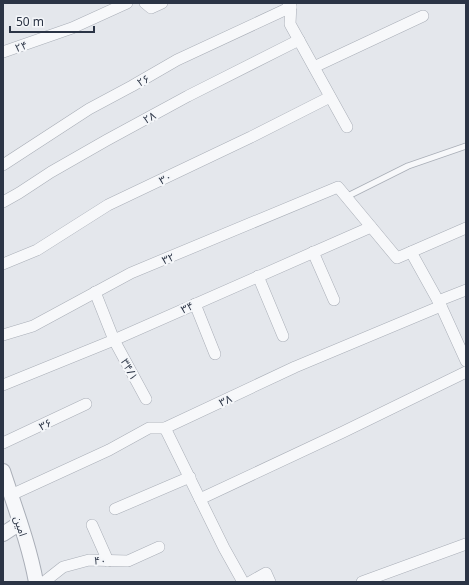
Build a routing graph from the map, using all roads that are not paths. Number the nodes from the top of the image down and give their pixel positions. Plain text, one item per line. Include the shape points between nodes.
1 (127, 3) edge
2 (145, 3) edge
3 (162, 3) edge
4 (290, 4) edge
5 (423, 16) dead end
6 (299, 40) junction
7 (3, 52) edge
8 (314, 67) junction
9 (330, 97) junction
10 (347, 126) dead end
11 (466, 146) edge
12 (3, 165) edge
13 (346, 197) junction
14 (3, 202) edge
15 (371, 227) junction
16 (466, 228) edge
17 (313, 252) junction
18 (410, 252) junction
19 (3, 264) edge
20 (258, 276) junction
21 (466, 290) edge
22 (94, 292) junction
23 (334, 300) dead end
24 (195, 304) junction
25 (439, 304) junction
26 (3, 335) edge
27 (283, 336) dead end
28 (114, 340) junction
29 (215, 354) dead end
30 (466, 361) edge
31 (466, 372) edge
32 (3, 385) edge
33 (146, 399) dead end
34 (86, 404) dead end
35 (166, 428) junction
36 (3, 443) edge
37 (3, 471) edge
38 (190, 477) junction
39 (11, 495) junction
40 (200, 499) junction
41 (115, 509) dead end
42 (20, 523) junction
43 (92, 525) dead end
44 (3, 534) edge
45 (466, 544) edge
46 (159, 547) dead end
47 (108, 560) junction
48 (268, 578) edge
49 (36, 582) edge
50 (44, 582) edge
51 (243, 582) edge
52 (250, 582) edge
53 (362, 582) edge

1 - 7 street, ۲۴ via 72,28
2 - 3 street via 151,8
4 - 6 street via 290,24
4 - 12 street, ۲۶ via 177,60 89,109
5 - 8 street
6 - 8 street
6 - 14 street, ۲۸ via 107,140
8 - 9 street
9 - 10 street
9 - 19 street, ۳۰ via 108,205 37,250
11 - 13 lane via 408,166
13 - 15 street
13 - 22 street, ۳۲ via 338,187 131,273
15 - 17 street, ۳۴
15 - 18 street via 397,258
16 - 18 street
17 - 20 street, ۳۴
17 - 23 street
18 - 25 street
20 - 24 street, ۳۴
20 - 27 street
21 - 25 street, ۳۸
22 - 26 street, ۳۲ via 33,326
22 - 28 street, ۳۴/۱
24 - 28 street, ۳۴
24 - 29 street
25 - 30 street
25 - 35 street, ۳۸ via 295,367
28 - 32 street, ۳۴
28 - 33 street, ۳۴/۱
31 - 40 street
34 - 36 street, ۳۶
35 - 38 street
35 - 39 street, ۳۸ via 149,428 109,450
37 - 39 street, امین
38 - 40 street
38 - 41 street
39 - 42 street, امین
40 - 51 street
42 - 44 street
42 - 49 street, امین
43 - 47 street
45 - 53 street
46 - 47 street, ۴۰ via 128,561
47 - 50 street, ۴۰ via 89,560 63,567
48 - 52 street

